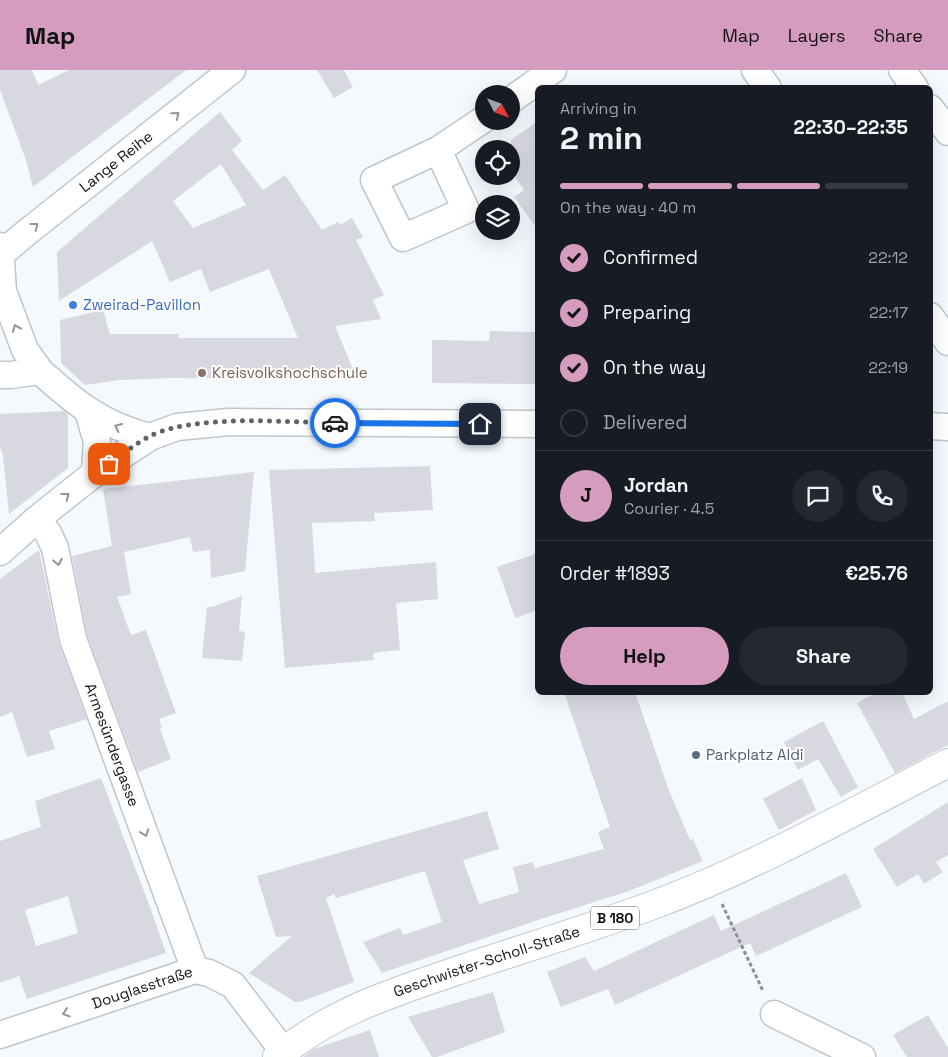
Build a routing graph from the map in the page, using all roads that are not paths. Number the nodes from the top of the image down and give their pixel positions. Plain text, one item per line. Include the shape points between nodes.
1 (232, 70) edge
2 (553, 70) edge
3 (755, 70) edge
4 (902, 70) edge
5 (766, 85) edge
6 (913, 85) edge
7 (520, 94) edge
8 (933, 112) edge
9 (475, 126) edge
10 (948, 132) edge
11 (438, 150) dead end
12 (1, 252) edge
13 (933, 320) edge
14 (948, 342) edge
15 (40, 371) junction
16 (0, 375) edge
17 (88, 411) junction
18 (535, 424) edge
19 (933, 426) edge
20 (948, 427) edge
21 (150, 437) junction
22 (95, 473) junction
23 (37, 519) junction
24 (0, 552) edge
25 (948, 763) edge
26 (195, 970) junction
27 (774, 1014) road end
28 (0, 1035) edge
29 (282, 1055) edge
30 (862, 1057) edge

12 -> 1 street, Lange Reihe
2 - 7 street
3 - 5 street
4 - 6 street
8 - 10 street
9 - 11 street
15 -> 12 street via 25,350 3,291
13 - 14 street
15 - 16 street
15 - 17 street
21 -> 17 street via 128,432
17 - 22 street via 97,442
18 - 21 street via 229,422 177,427
19 - 20 street
21 - 22 street
23 -> 22 street
23 - 24 street
23 -> 26 street, Armesündergasse via 55,548 73,639
25 - 29 main road, Geschwister-Scholl-Straße / B 180 via 775,853 711,882 373,1001 330,1020
26 -> 28 street, Douglasstraße
26 - 29 street, Douglasstraße via 209,972 233,985
27 - 30 street

